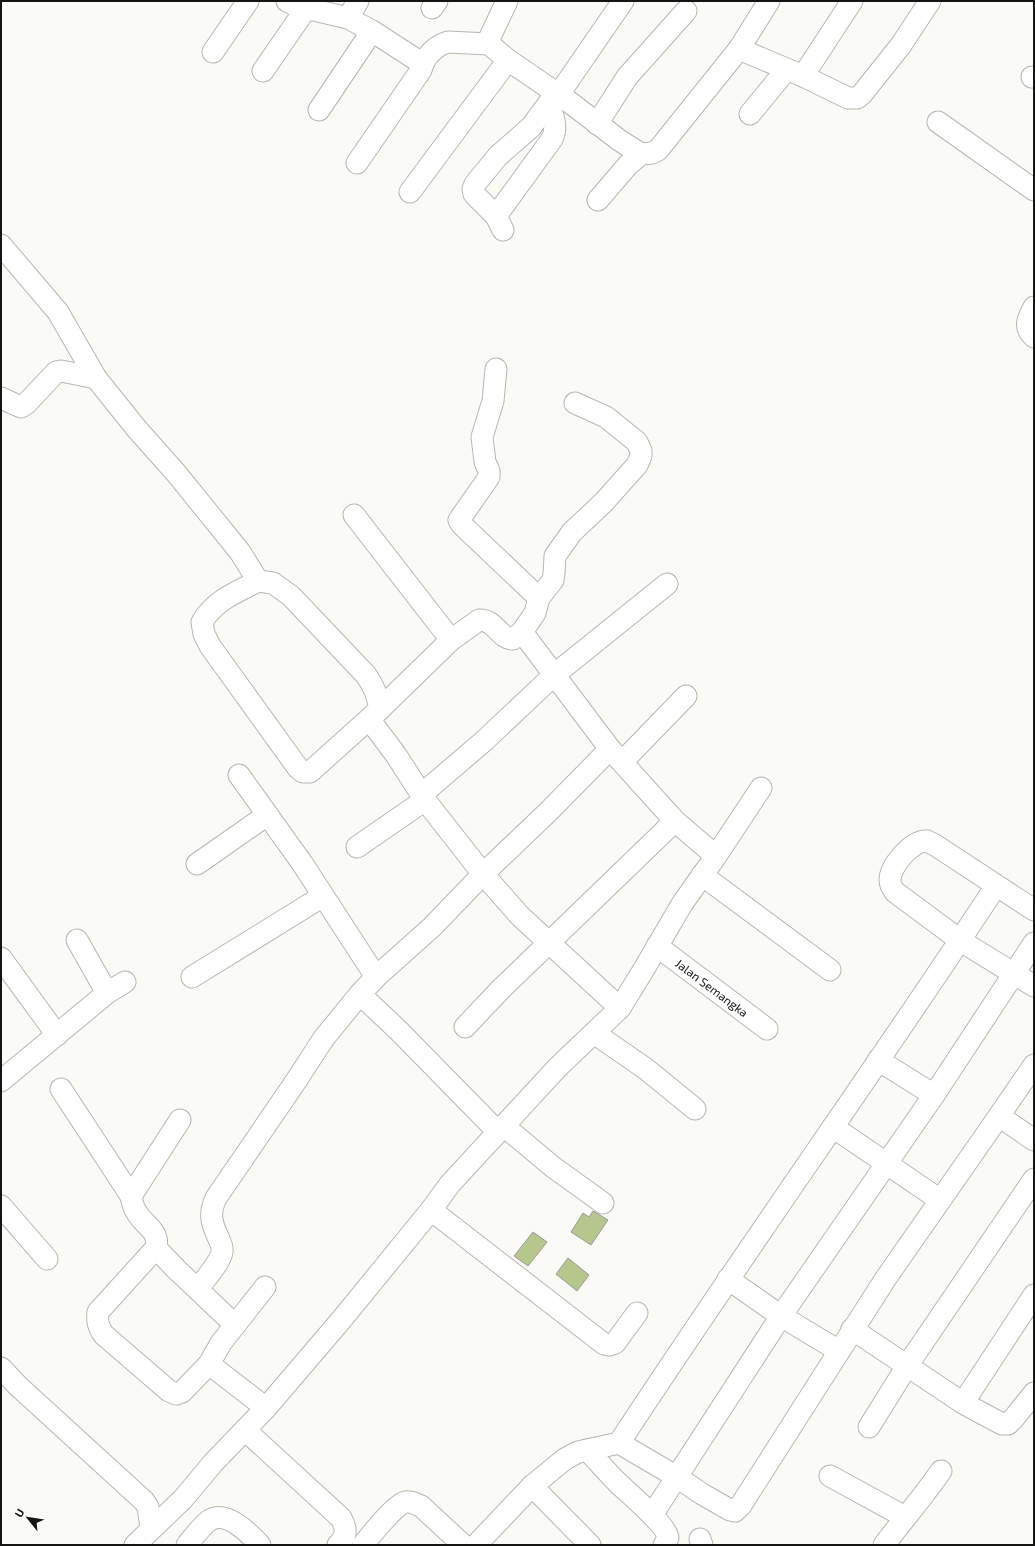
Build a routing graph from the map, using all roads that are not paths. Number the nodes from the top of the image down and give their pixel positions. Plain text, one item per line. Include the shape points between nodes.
1 (248, 1) edge
2 (507, 1) edge
3 (623, 1) edge
4 (770, 1) edge
5 (852, 1) edge
6 (930, 1) edge
7 (296, 6) edge
8 (353, 9) edge
9 (686, 11) dead end
10 (372, 31) junction
11 (489, 44) junction
12 (739, 49) junction
13 (213, 52) dead end
14 (508, 60) junction
15 (423, 64) junction
16 (263, 71) dead end
17 (795, 73) junction
18 (554, 99) junction
19 (319, 110) dead end
20 (750, 114) dead end
21 (938, 122) dead end
22 (597, 124) junction
23 (641, 154) junction
24 (357, 163) dead end
25 (1034, 190) edge
26 (410, 192) dead end
27 (598, 200) dead end
28 (1, 244) edge
29 (1034, 307) edge
30 (1034, 337) edge
31 (496, 369) dead end
32 (96, 378) junction
33 (1, 398) edge
34 (575, 403) dead end
35 (354, 515) dead end
36 (258, 581) junction
37 (667, 584) dead end
38 (539, 598) junction
39 (522, 632) junction
40 (451, 640) junction
41 (554, 675) junction
42 (686, 696) dead end
43 (374, 714) junction
44 (616, 756) junction
45 (239, 776) dead end
46 (761, 788) dead end
47 (423, 797) junction
48 (267, 815) junction
49 (674, 821) junction
50 (357, 847) dead end
51 (716, 856) junction
52 (197, 864) dead end
53 (483, 874) junction
54 (702, 875) junction
55 (996, 886) junction
56 (323, 896) junction
57 (1034, 910) edge
58 (77, 940) dead end
59 (960, 941) junction
60 (549, 942) junction
61 (1034, 943) edge
62 (657, 946) junction
63 (1, 958) edge
64 (830, 970) dead end
65 (1014, 974) junction
66 (192, 977) dead end
67 (376, 977) junction
68 (125, 982) dead end
69 (1034, 986) edge
70 (107, 993) junction
71 (360, 994) junction
72 (620, 1008) junction
73 (465, 1027) dead end
74 (767, 1029) dead end
75 (594, 1033) junction
76 (57, 1035) junction
77 (878, 1060) junction
78 (1034, 1065) edge
79 (1, 1081) edge
80 (61, 1088) dead end
81 (934, 1095) junction
82 (696, 1109) dead end
83 (999, 1116) junction
84 (180, 1120) dead end
85 (833, 1127) junction
86 (501, 1129) junction
87 (1034, 1140) edge
88 (886, 1164) junction
89 (1034, 1179) edge
90 (131, 1196) junction
91 (940, 1200) junction
92 (603, 1203) dead end
93 (1, 1206) edge
94 (431, 1210) junction
95 (156, 1248) junction
96 (47, 1259) dead end
97 (728, 1279) junction
98 (265, 1287) dead end
99 (198, 1289) junction
100 (1034, 1295) edge
101 (637, 1313) dead end
102 (781, 1316) junction
103 (235, 1325) junction
104 (852, 1329) junction
105 (839, 1351) junction
106 (209, 1364) junction
107 (907, 1366) junction
108 (1, 1368) edge
109 (1034, 1394) edge
110 (964, 1403) junction
111 (266, 1408) junction
112 (869, 1427) dead end
113 (245, 1430) junction
114 (619, 1443) junction
115 (587, 1450) junction
116 (941, 1471) dead end
117 (830, 1476) dead end
118 (677, 1477) junction
119 (532, 1486) junction
120 (652, 1515) junction
121 (905, 1517) junction
122 (151, 1528) junction
123 (135, 1545) edge
124 (187, 1545) edge
125 (260, 1545) edge
126 (338, 1545) edge
127 (363, 1545) edge
128 (463, 1545) edge
129 (476, 1545) edge
130 (590, 1545) edge
131 (664, 1545) edge
132 (884, 1545) edge

1 - 13 street
2 - 11 street
3 - 18 street
4 - 12 street
5 - 17 street
6 - 17 street via 901,45 857,98 848,98
7 - 8 street via 314,10
7 - 16 street
8 - 10 street
9 - 22 street via 627,77
10 - 15 street
10 - 19 street
11 - 14 street
11 - 15 street via 448,42 432,51
12 - 17 street
12 - 23 street via 658,150
14 - 18 street
14 - 26 street
15 - 24 street
17 - 20 street
18 - 18 street via 531,127 498,156 475,184 474,194 500,223 552,139 555,131
18 - 22 street
21 - 25 street
22 - 23 street
23 - 27 street
28 - 32 street via 58,312
29 - 30 street via 1027,325
31 - 38 street via 493,401 482,437 489,477 459,520
32 - 33 street via 56,372 22,407
32 - 36 street via 240,552
34 - 38 street via 606,417 631,437 637,442 641,456 637,465 603,503 572,532 555,556 553,580
35 - 40 street
36 - 43 street via 273,583 291,596 366,674 377,695
36 - 43 street via 224,599 208,612 202,622 204,634 298,768 303,772 310,772
37 - 41 street
38 - 39 street via 535,613
39 - 40 street via 509,639 491,622 484,619
39 - 41 street
40 - 43 street
41 - 44 street
41 - 47 street
42 - 44 street
43 - 47 street
44 - 49 street
44 - 53 street via 548,812
45 - 48 street
46 - 51 street
47 - 50 street
47 - 53 street
48 - 52 street
48 - 56 street
49 - 51 street
49 - 60 street
51 - 54 street
53 - 60 street via 520,916
53 - 67 street via 432,927
54 - 62 street
54 - 64 street
55 - 57 street
55 - 59 street
55 - 59 street via 927,841 918,842 898,860 890,878 895,892
56 - 66 street
56 - 67 street
58 - 70 street
59 - 65 street
59 - 77 street
60 - 72 street
60 - 73 street
61 - 65 street
62 - 72 street
62 - 74 street, Jalan Semangka
63 - 76 street
65 - 69 street
65 - 81 street
67 - 71 street
68 - 70 street
70 - 76 street
71 - 86 street
71 - 99 street via 324,1038 216,1198 211,1216 222,1253
72 - 75 street
75 - 82 street via 646,1069
75 - 86 street via 558,1067
76 - 79 street
77 - 81 street
77 - 85 street
78 - 83 street
80 - 90 street
81 - 88 street
83 - 87 street
83 - 91 street
84 - 90 street
85 - 88 street
85 - 97 street
86 - 92 street
86 - 94 street via 450,1184
88 - 91 street
88 - 102 street
89 - 107 street
90 - 95 street via 136,1212 156,1236
91 - 104 street
93 - 96 street
94 - 101 street via 604,1344 615,1343
94 - 111 street
95 - 99 street
95 - 106 street via 98,1312 100,1330 169,1391 176,1394 185,1389
97 - 102 street
97 - 114 street
98 - 103 street
99 - 103 street
100 - 110 street
102 - 105 street
102 - 118 street
103 - 106 street
104 - 105 street
104 - 107 street
105 - 118 street via 735,1511 702,1494
106 - 111 street
107 - 110 street
107 - 112 street
108 - 122 street via 144,1501 148,1507
109 - 110 street via 1008,1424 1002,1424
111 - 113 street
113 - 122 street via 183,1499
113 - 126 street via 341,1518 346,1527 346,1535
114 - 115 street
114 - 118 street
115 - 119 street via 565,1459
115 - 120 street
116 - 121 street
117 - 121 street
118 - 120 street
119 - 129 street
119 - 130 street
120 - 131 street via 668,1533
121 - 132 street
122 - 123 street
124 - 125 street via 210,1520 219,1518 233,1521
127 - 128 street via 404,1502 420,1506

